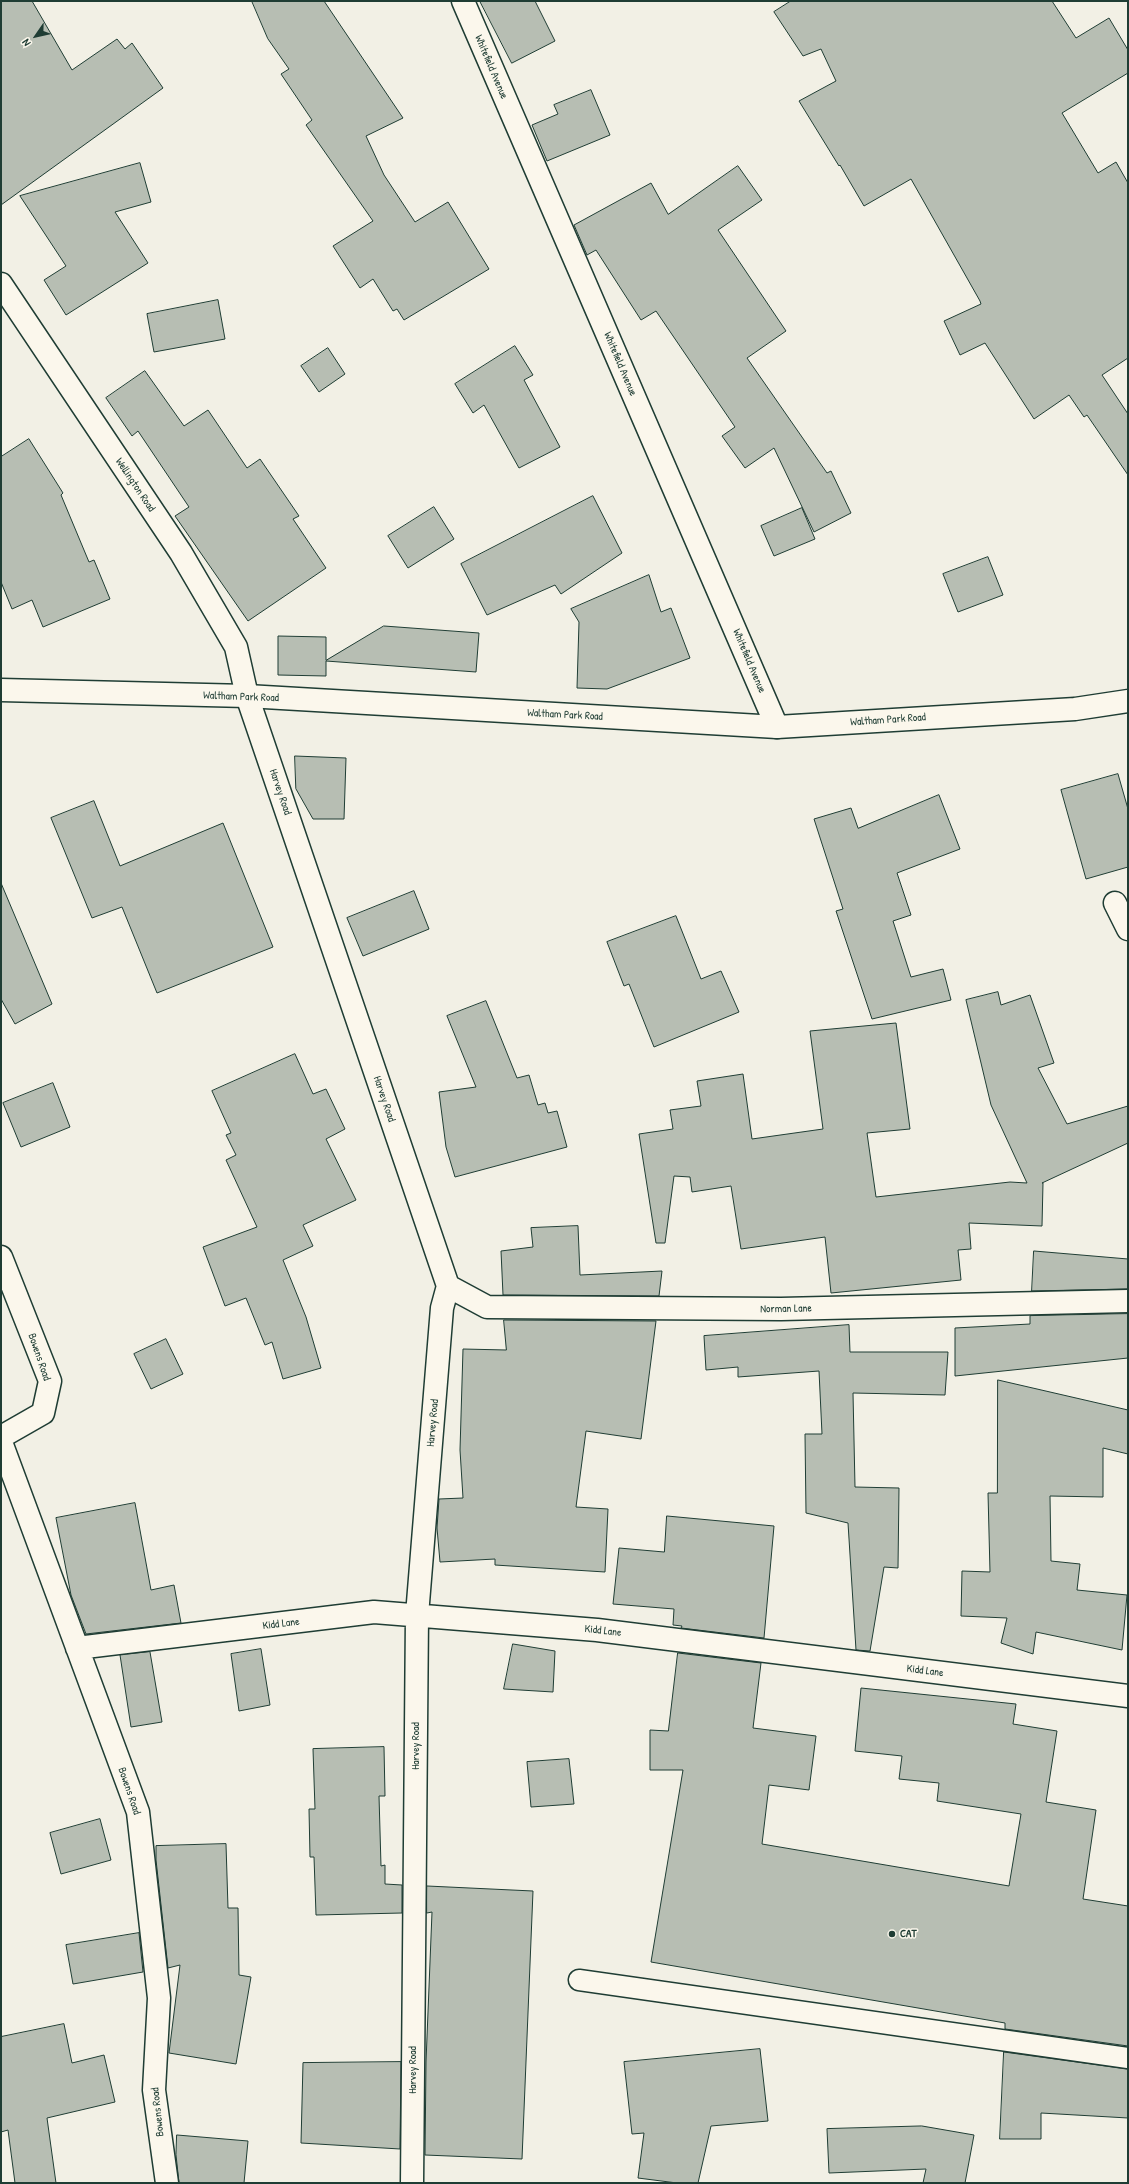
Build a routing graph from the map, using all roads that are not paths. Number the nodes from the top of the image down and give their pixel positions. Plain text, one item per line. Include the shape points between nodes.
1 (463, 1) edge
2 (1, 284) edge
3 (1, 690) edge
4 (247, 696) junction
5 (1128, 701) edge
6 (777, 727) junction
7 (1115, 903) dead end
8 (1128, 929) edge
9 (1, 1257) edge
10 (448, 1286) junction
11 (1128, 1301) edge
12 (1, 1437) edge
13 (1, 1442) edge
14 (417, 1615) junction
15 (77, 1648) junction
16 (1128, 1696) edge
17 (579, 1980) dead end
18 (1128, 2058) edge
19 (167, 2183) edge
20 (412, 2183) edge

1 - 6 street, Whitefield Avenue
2 - 4 street, Wellington Road via 181,553 236,647
3 - 4 street, Waltham Park Road
4 - 6 street, Waltham Park Road
4 - 10 street, Harvey Road
5 - 6 street, Waltham Park Road via 1075,708
7 - 8 street
9 - 12 street, Bowens Road via 50,1381 43,1413
10 - 11 street, Norman Lane via 487,1307 781,1309
10 - 14 street, Harvey Road via 442,1308
13 - 15 street, Bowens Road
14 - 15 street, Kidd Lane via 374,1612
14 - 16 street, Kidd Lane via 598,1630
14 - 20 street, Harvey Road
15 - 19 street, Bowens Road via 138,1812 159,1998 154,2090
17 - 18 lane

